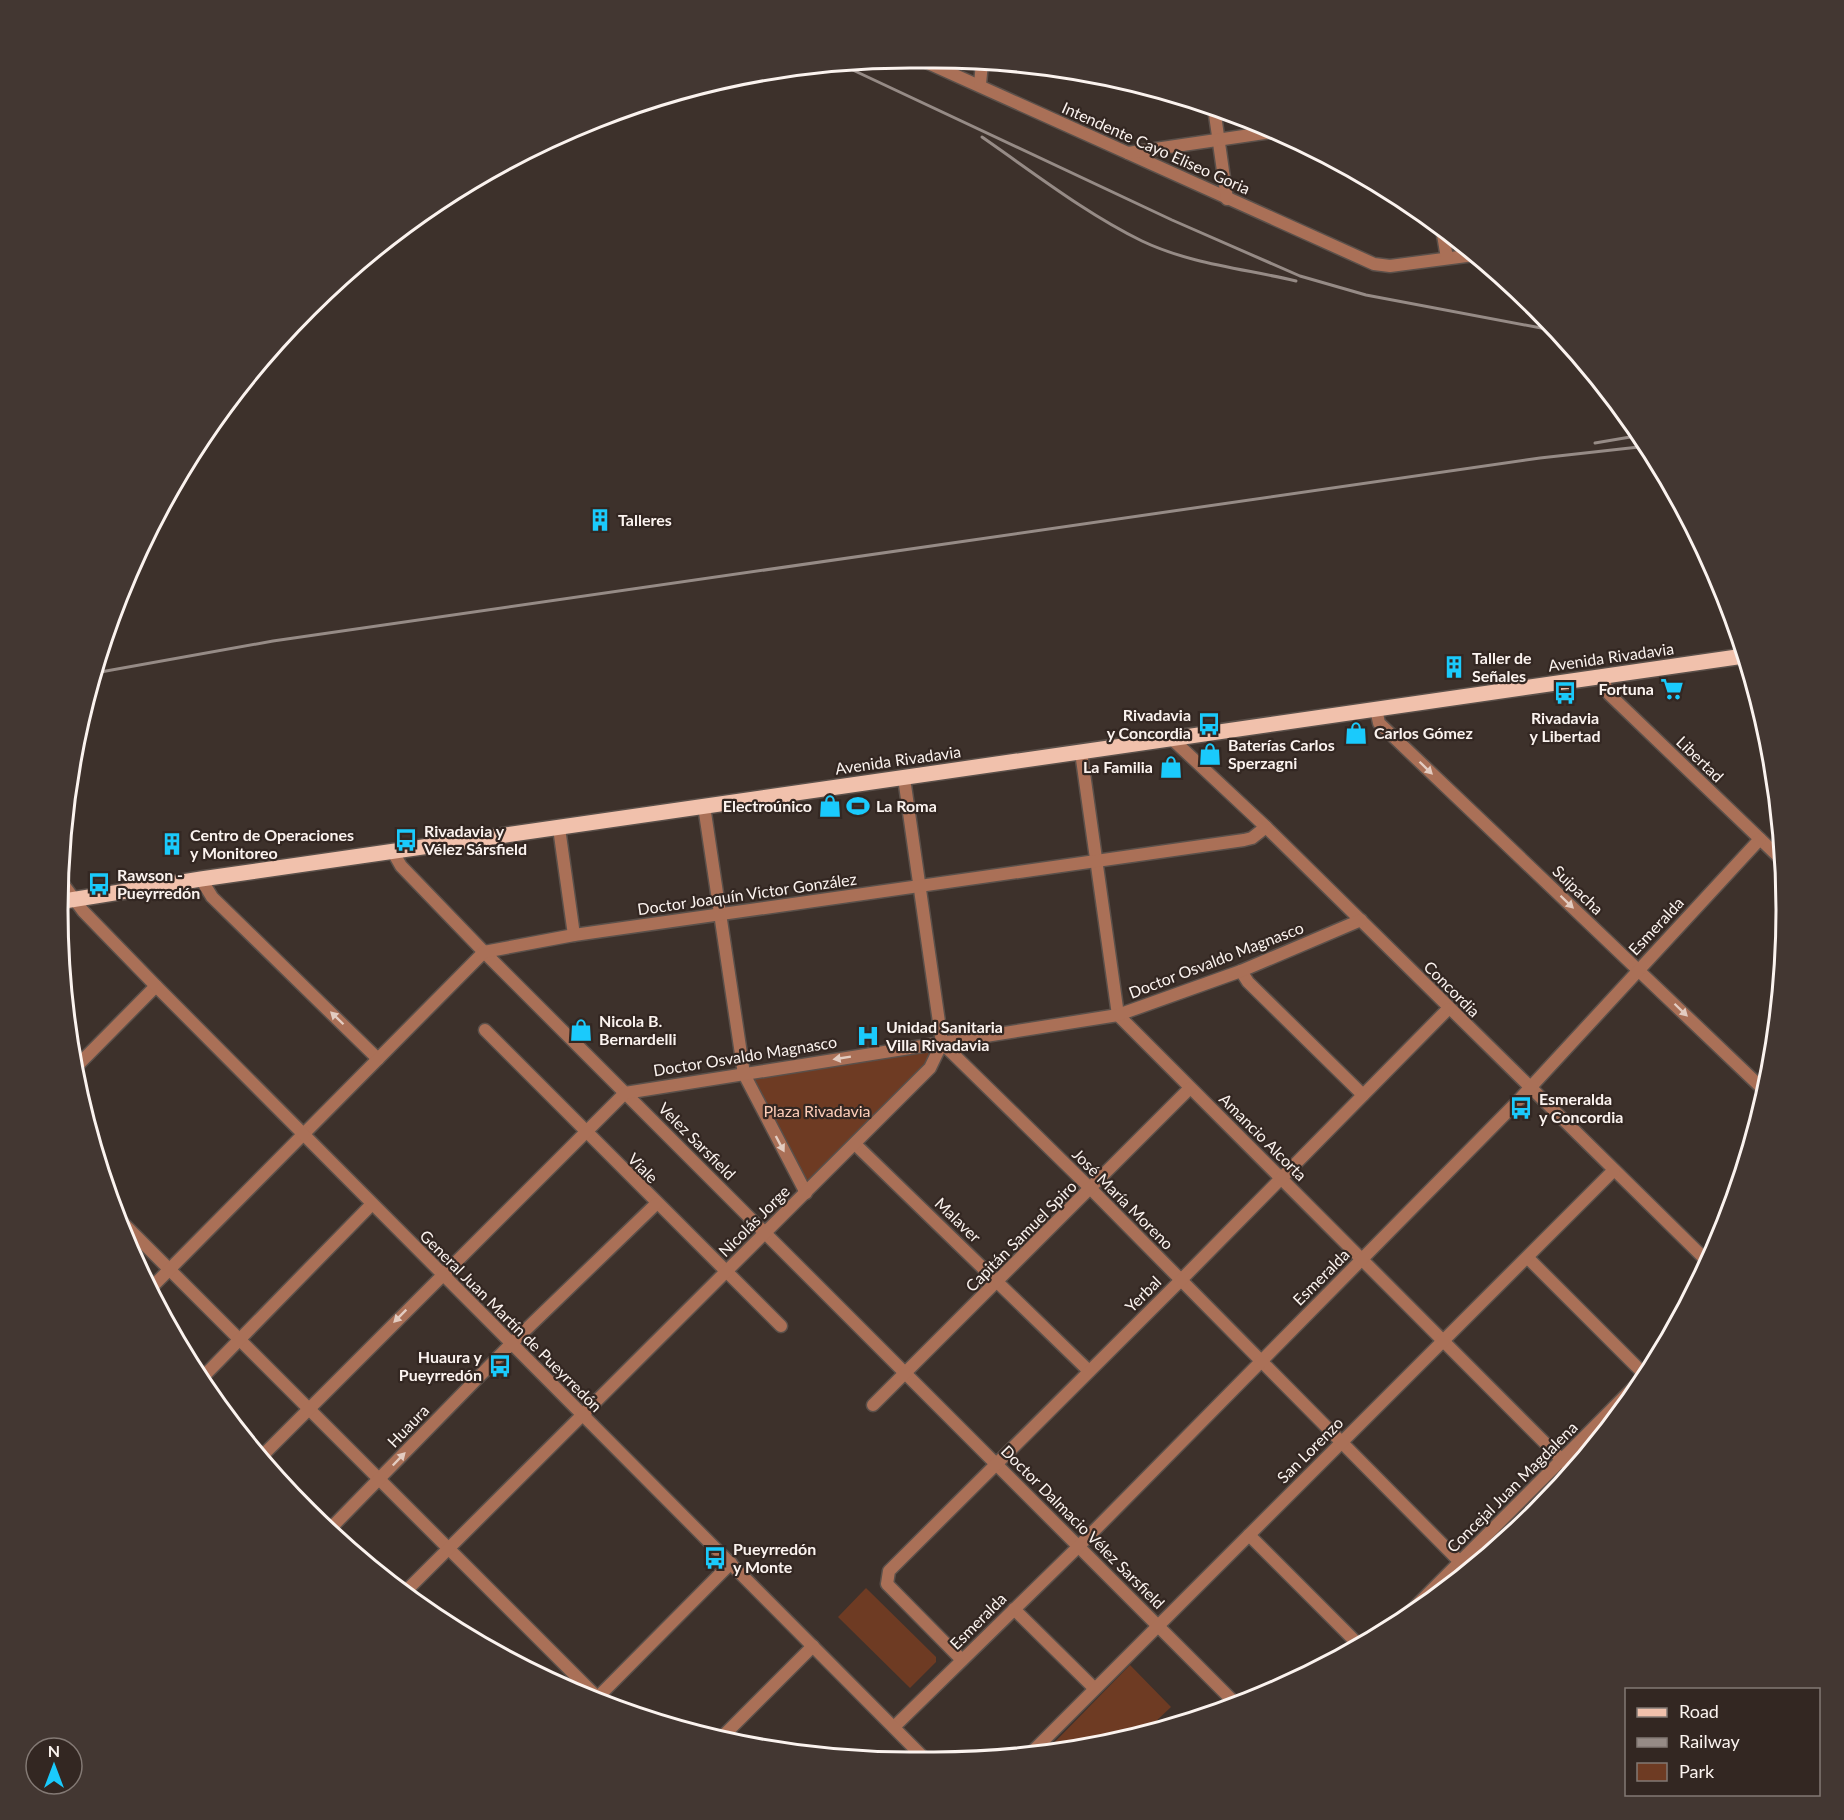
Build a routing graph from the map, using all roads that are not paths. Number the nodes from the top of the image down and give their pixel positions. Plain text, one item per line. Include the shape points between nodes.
1 (942, 68) edge
2 (981, 69) edge
3 (980, 84) junction
4 (1215, 116) edge
5 (1260, 134) edge
6 (1219, 140) junction
7 (1128, 153) junction
8 (1227, 199) junction
9 (1444, 240) edge
10 (1464, 256) edge
11 (1447, 258) junction
12 (1737, 657) edge
13 (1602, 677) junction
14 (1376, 709) junction
15 (1172, 739) junction
16 (1081, 752) junction
17 (903, 778) junction
18 (704, 806) junction
19 (1266, 827) junction
20 (559, 828) junction
21 (1760, 839) junction
22 (393, 852) junction
23 (1775, 853) edge
24 (1096, 860) junction
25 (201, 879) junction
26 (919, 886) junction
27 (68, 891) edge
28 (74, 898) junction
29 (68, 899) edge
30 (720, 915) junction
31 (1361, 920) junction
32 (574, 935) junction
33 (484, 952) junction
34 (1638, 970) junction
35 (1241, 971) junction
36 (156, 986) junction
37 (1448, 1009) junction
38 (1118, 1015) junction
39 (485, 1030) dead end
40 (942, 1043) junction
41 (378, 1059) junction
42 (82, 1061) edge
43 (744, 1074) junction
44 (1758, 1084) edge
45 (1190, 1088) junction
46 (1529, 1089) junction
47 (625, 1093) junction
48 (1363, 1095) junction
49 (586, 1133) junction
50 (303, 1134) junction
51 (855, 1144) junction
52 (1614, 1170) junction
53 (1281, 1177) junction
54 (1091, 1189) junction
55 (806, 1193) junction
56 (372, 1204) junction
57 (656, 1204) junction
58 (131, 1231) edge
59 (767, 1233) junction
60 (1702, 1256) edge
61 (1528, 1258) junction
62 (1361, 1260) junction
63 (171, 1268) junction
64 (725, 1273) junction
65 (441, 1275) junction
66 (1180, 1281) junction
67 (998, 1282) junction
68 (155, 1284) edge
69 (781, 1326) dead end
70 (242, 1338) junction
71 (1441, 1341) junction
72 (511, 1344) junction
73 (1261, 1361) junction
74 (1641, 1368) edge
75 (1089, 1371) junction
76 (906, 1372) junction
77 (206, 1374) edge
78 (873, 1405) dead end
79 (309, 1408) junction
80 (1610, 1412) edge
81 (581, 1415) junction
82 (1340, 1443) junction
83 (266, 1452) edge
84 (1562, 1460) junction
85 (995, 1464) junction
86 (1567, 1465) edge
87 (380, 1478) junction
88 (334, 1524) edge
89 (1249, 1535) junction
90 (1079, 1546) junction
91 (448, 1547) junction
92 (1476, 1554) edge
93 (731, 1563) junction
94 (1462, 1565) edge
95 (410, 1587) edge
96 (1014, 1609) junction
97 (1158, 1624) junction
98 (1354, 1641) edge
99 (813, 1646) junction
100 (962, 1660) junction
101 (585, 1687) edge
102 (1094, 1688) junction
103 (605, 1695) edge
104 (1230, 1698) edge
105 (894, 1727) junction
106 (727, 1732) edge
107 (1038, 1746) edge
108 (919, 1752) edge

1 - 3 street, Intendente Cayo Eliseo Goria
2 - 3 street
3 - 7 street, Intendente Cayo Eliseo Goria
4 - 6 street
5 - 6 street
6 - 7 street
6 - 8 street
7 - 8 street, Intendente Cayo Eliseo Goria
8 - 11 street, Intendente Cayo Eliseo Goria via 1382,266
9 - 11 street
10 - 11 street
12 - 13 main road, Avenida Rivadavia
13 - 14 main road, Avenida Rivadavia
13 - 21 street, Libertad via 1609,694
14 - 15 main road, Avenida Rivadavia
14 -> 34 street, Suipacha via 1379,723
15 - 16 main road, Avenida Rivadavia
15 - 19 street, Concordia
16 - 17 main road, Avenida Rivadavia
16 - 24 street
17 - 18 main road, Avenida Rivadavia
17 - 26 street
18 - 20 main road, Avenida Rivadavia
18 - 30 street
19 - 24 street, Doctor Joaquín Victor González via 1244,840
19 - 31 street, Concordia
20 - 22 main road, Avenida Rivadavia
20 - 32 street
21 - 23 street, Libertad
21 - 34 street, Esmeralda
22 - 25 main road, Avenida Rivadavia
22 - 33 street, Velez Sarsfield via 401,866
24 - 26 street, Doctor Joaquín Victor González
24 - 38 street
25 - 28 main road, Avenida Rivadavia
41 -> 25 street via 212,897
26 - 30 street, Doctor Joaquín Victor González
26 - 40 street
27 - 28 street, General Juan Martín de Pueyrredón
28 - 29 main road, Avenida Rivadavia
28 - 36 street, General Juan Martín de Pueyrredón
30 - 32 street, Doctor Joaquín Victor González
30 - 43 street
31 - 35 street, Doctor Osvaldo Magnasco
31 - 37 street, Concordia
32 - 33 street, Doctor Joaquín Victor González
33 - 41 street
33 - 47 street, Velez Sarsfield
34 -> 44 street, Suipacha
34 - 46 street, Esmeralda
35 - 38 street, Doctor Osvaldo Magnasco
35 - 48 street
36 - 42 street
36 - 50 street, General Juan Martín de Pueyrredón
37 - 46 street, Concordia
37 - 48 street, Yerbal
38 - 40 street, Doctor Osvaldo Magnasco
38 - 45 street, Amancio Alcorta
39 - 49 street, Viale
40 -> 43 street, Doctor Osvaldo Magnasco
40 - 51 street, Nicolás Jorge via 930,1068
40 - 54 street, José María Moreno
41 - 50 street
43 - 47 street, Doctor Osvaldo Magnasco
43 -> 55 street
45 - 53 street, Amancio Alcorta
45 - 54 street, Capitán Samuel Spiro
46 - 52 street, Concordia
46 - 62 street, Esmeralda
47 - 49 street
47 - 59 street, Velez Sarsfield
48 - 53 street, Yerbal
49 - 57 street, Viale
49 - 65 street
50 - 56 street, General Juan Martín de Pueyrredón
50 - 63 street
51 - 55 street, Nicolás Jorge
51 - 67 street, Malaver
52 - 60 street, Concordia
52 - 61 street, San Lorenzo
53 - 62 street, Amancio Alcorta
53 - 66 street, Yerbal
54 - 66 street, José María Moreno
54 - 67 street, Capitán Samuel Spiro
55 - 59 street, Nicolás Jorge
56 - 65 street, General Juan Martín de Pueyrredón
56 - 70 street
57 - 64 street, Viale
57 - 72 street, Huaura
58 - 63 street
59 - 64 street, Nicolás Jorge
59 - 76 street, Velez Sarsfield
61 - 71 street, San Lorenzo
61 - 74 street
62 - 71 street, Amancio Alcorta
62 - 73 street, Esmeralda
63 - 68 street
63 - 70 street
64 - 69 street, Viale
64 - 81 street, Nicolás Jorge
65 - 72 street, General Juan Martín de Pueyrredón
65 -> 79 street
66 - 73 street, José María Moreno
66 - 75 street, Yerbal
67 - 75 street, Malaver
67 - 76 street, Capitán Samuel Spiro
70 - 77 street
70 - 79 street
71 - 82 street, San Lorenzo
71 - 84 street, Amancio Alcorta
72 - 81 street, General Juan Martín de Pueyrredón
87 -> 72 street, Huaura
73 - 82 street, José María Moreno
73 - 90 street, Esmeralda
75 - 85 street, Yerbal
76 - 78 street, Capitán Samuel Spiro
76 - 85 street, Doctor Dalmacio Vélez Sarsfield
79 - 83 street
79 - 87 street
80 - 84 street, Concejal Juan Magdalena
81 - 91 street, Nicolás Jorge
81 - 93 street, General Juan Martín de Pueyrredón
82 - 89 street, San Lorenzo
82 - 94 street, José María Moreno
84 - 86 street, Amancio Alcorta
84 - 92 street, Concejal Juan Magdalena
85 - 90 street, Doctor Dalmacio Vélez Sarsfield
85 - 100 street, Yerbal via 886,1577 887,1584
87 - 88 street, Huaura
87 - 91 street
89 - 97 street, San Lorenzo
89 - 98 street
90 - 96 street, Esmeralda
90 - 97 street, Doctor Dalmacio Vélez Sarsfield
91 - 95 street, Nicolás Jorge
91 - 101 street
93 - 99 street, General Juan Martín de Pueyrredón
93 - 103 street
96 - 100 street, Esmeralda
96 - 102 street
97 - 102 street, San Lorenzo
97 - 104 street, Doctor Dalmacio Vélez Sarsfield
99 - 105 street, General Juan Martín de Pueyrredón
99 - 106 street
100 - 105 street, Esmeralda
102 - 107 street, San Lorenzo
105 - 108 street, General Juan Martín de Pueyrredón

